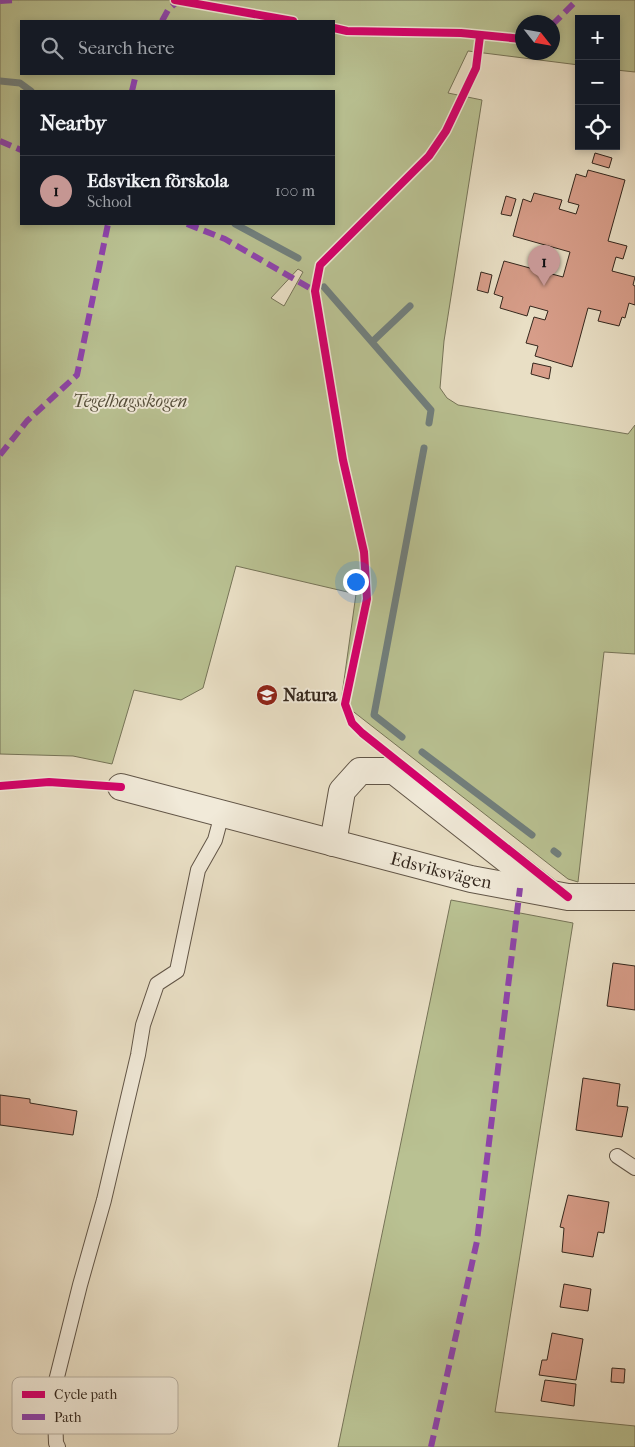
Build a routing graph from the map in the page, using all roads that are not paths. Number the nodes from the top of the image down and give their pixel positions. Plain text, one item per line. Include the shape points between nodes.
1 (121, 788) dead end
2 (222, 814) junction
3 (333, 843) junction
4 (551, 894) junction
5 (635, 897) edge
6 (617, 1156) dead end
7 (635, 1168) edge
8 (57, 1377) edge

1 - 2 street, Edsviksvägen
2 - 3 street, Edsviksvägen
2 - 8 lane via 216,840 198,870 177,970 157,984 143,1025 104,1200
3 - 4 street, Edsviksvägen via 471,879
3 - 4 street, Edsviksvägen via 342,791 360,770 394,771
4 - 5 street, Edsviksvägen
6 - 7 lane

